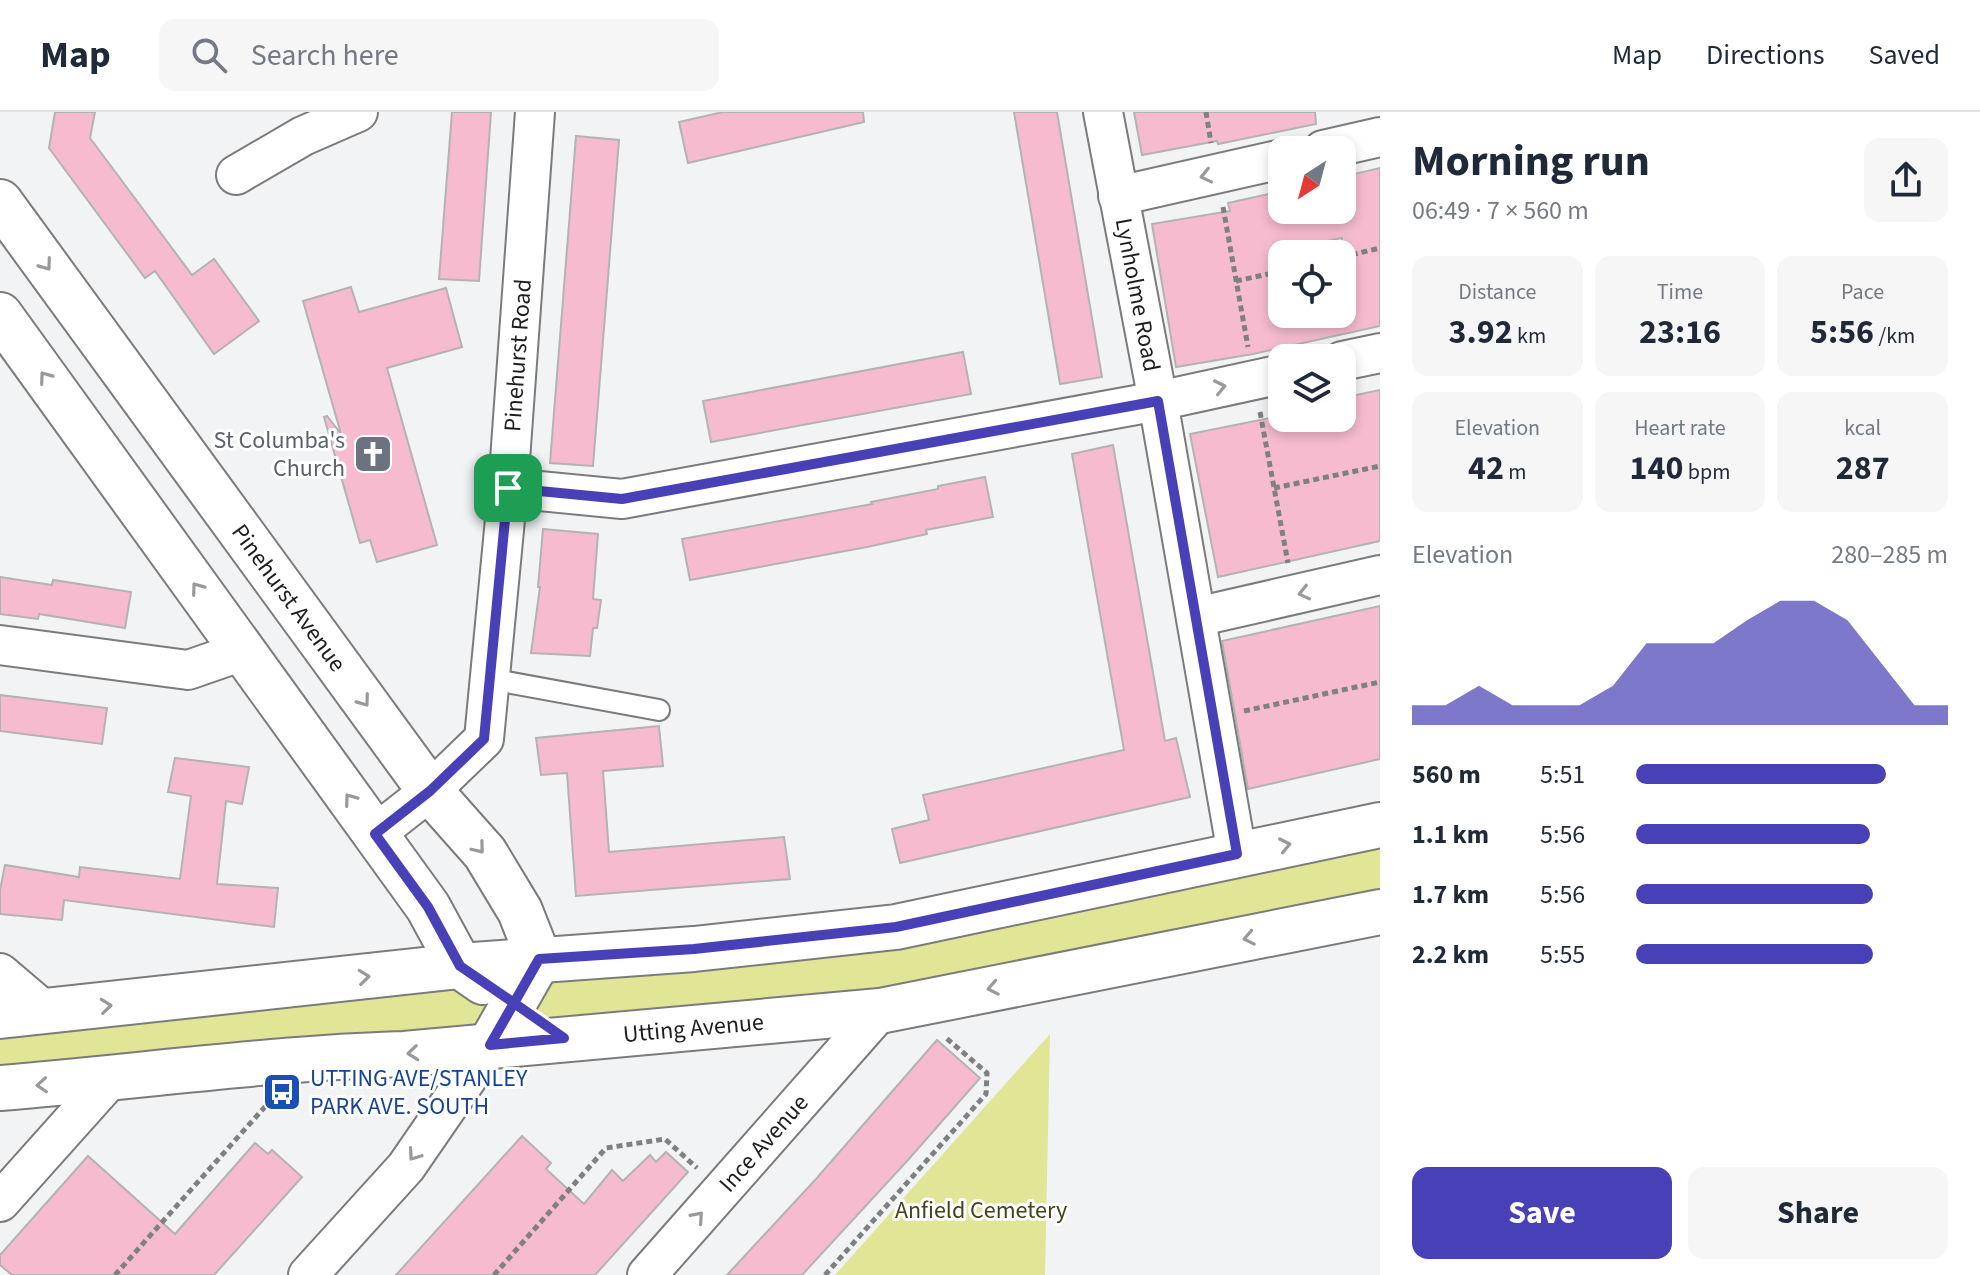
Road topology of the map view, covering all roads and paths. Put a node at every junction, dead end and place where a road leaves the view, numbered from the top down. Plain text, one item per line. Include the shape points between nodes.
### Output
1 (358, 112) edge
2 (535, 112) edge
3 (1103, 112) edge
4 (1380, 137) edge
5 (1356, 142) edge
6 (1268, 162) edge
7 (236, 175) dead end
8 (1118, 196) junction
9 (0, 202) edge
10 (1380, 248) edge
11 (1356, 254) edge
12 (1268, 274) edge
13 (1236, 281) dead end
14 (0, 315) edge
15 (1380, 353) edge
16 (1356, 358) edge
17 (1268, 377) edge
18 (1158, 401) junction
19 (1380, 466) edge
20 (508, 488) junction
21 (1274, 488) dead end
22 (1380, 575) edge
23 (1196, 617) junction
24 (0, 645) edge
25 (243, 651) junction
26 (490, 679) junction
27 (1380, 682) edge
28 (659, 710) dead end
29 (1214, 717) junction
30 (430, 791) junction
31 (1380, 825) edge
32 (375, 834) junction
33 (1237, 854) junction
34 (1380, 912) edge
35 (539, 959) junction
36 (460, 966) junction
37 (0, 973) edge
38 (514, 1003) junction
39 (880, 1011) junction
40 (47, 1013) junction
41 (0, 1016) edge
42 (942, 1035) dead end
43 (564, 1038) junction
44 (490, 1045) junction
45 (308, 1058) junction
46 (110, 1079) junction
47 (0, 1088) edge
48 (722, 1190) junction
49 (0, 1202) edge
50 (115, 1275) edge
51 (308, 1275) edge
52 (494, 1275) edge
53 (647, 1275) edge
54 (825, 1275) edge

1 - 7 street
2 - 20 street, Pinehurst Road
3 - 8 street, Lynholme Road
4 - 5 street
6 -> 8 street
8 - 18 street, Lynholme Road
9 -> 30 street, Pinehurst Avenue
10 - 11 path
12 - 13 path
25 -> 14 street
15 - 16 street
18 -> 17 street
18 - 20 street via 622,499
18 - 23 street, Lynholme Road
19 - 21 path
20 - 26 street, Pinehurst Road
22 -> 23 street
23 - 29 street, Lynholme Road
24 - 25 street via 188,670
32 -> 25 street
26 - 28 lane
26 - 30 street, Pinehurst Road via 484,739
27 - 29 path
29 - 33 street, Lynholme Road
30 - 32 street, Pinehurst Road
30 -> 35 street, Pinehurst Avenue via 485,853 520,911
33 -> 31 street
32 - 36 street via 428,907
33 - 35 street via 896,927
34 -> 39 street, Utting Avenue
35 - 36 street
35 - 38 street
36 - 38 street
40 -> 36 street
37 - 40 street
38 - 43 street
38 - 44 street
39 - 43 street, Utting Avenue
39 - 48 street, Ince Avenue
40 - 41 street
42 - 54 path via 987,1073 986,1094
43 - 44 street, Utting Avenue
44 -> 45 street, Utting Avenue
44 -> 51 street via 406,1167
45 - 46 street, Utting Avenue
45 - 50 path
46 -> 47 street, Utting Avenue
46 - 49 street
48 - 52 path via 665,1139 606,1148
53 -> 48 street, Ince Avenue

